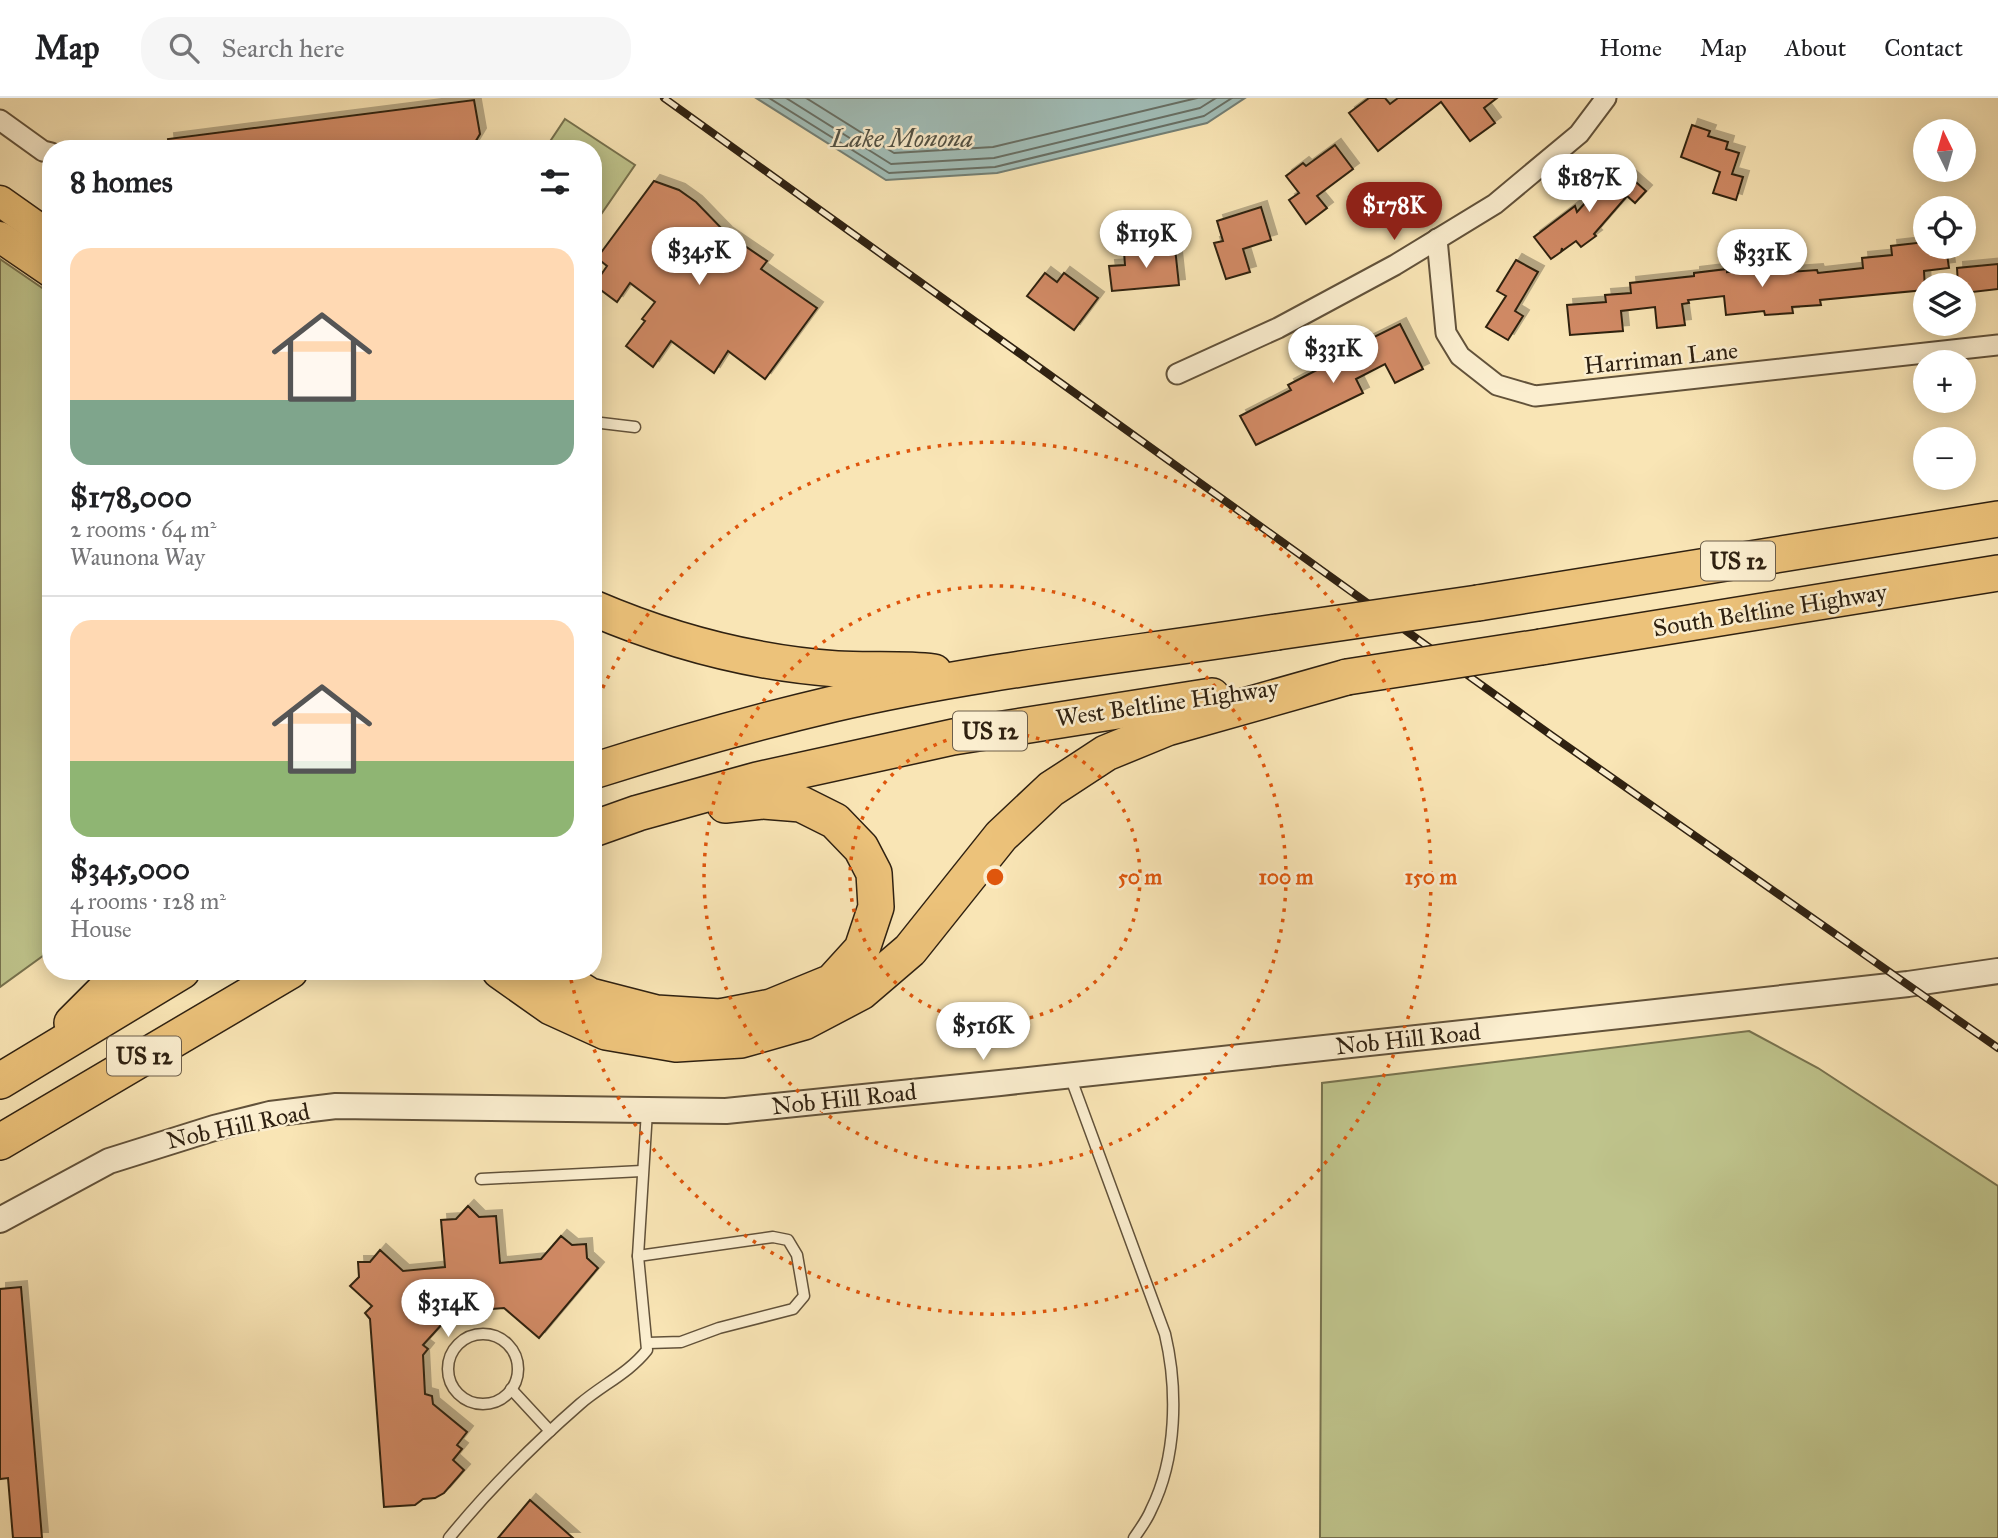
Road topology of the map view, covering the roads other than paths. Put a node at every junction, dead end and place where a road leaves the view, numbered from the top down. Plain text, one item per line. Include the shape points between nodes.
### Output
1 (1606, 98) edge
2 (0, 121) edge
3 (42, 150) edge
4 (0, 201) edge
5 (42, 231) edge
6 (0, 237) edge
7 (1437, 239) junction
8 (42, 266) edge
9 (1998, 345) edge
10 (1177, 373) dead end
11 (602, 423) edge
12 (635, 427) dead end
13 (1998, 519) edge
14 (1998, 573) edge
15 (602, 612) edge
16 (1541, 647) joint
17 (979, 677) junction
18 (1347, 677) junction
19 (602, 768) edge
20 (638, 813) junction
21 (602, 826) edge
22 (1998, 971) edge
23 (115, 980) edge
24 (167, 980) edge
25 (275, 980) edge
26 (513, 980) edge
27 (564, 980) edge
28 (32, 1063) junction
29 (1069, 1075) junction
30 (0, 1081) edge
31 (647, 1111) junction
32 (0, 1142) edge
33 (642, 1171) junction
34 (481, 1179) dead end
35 (0, 1220) edge
36 (638, 1256) junction
37 (648, 1343) junction
38 (511, 1389) junction
39 (550, 1430) junction
40 (449, 1538) edge
41 (1134, 1538) edge

1 - 7 street via 1579,134 1548,160 1495,204
2 - 3 street
4 - 5 main road
6 - 8 main road
7 - 9 street, Harriman Lane via 1446,333 1460,356 1497,385 1535,396
7 - 10 street via 1278,328
11 - 12 lane
13 - 17 highway, US 12, bridge
14 - 16 highway, South Beltline Highway / US 12
15 - 17 highway via 641,629 755,658 839,669 904,668
16 - 18 highway, West Beltline Highway / US 12, bridge
17 - 19 highway, US 12 via 833,704
18 - 20 highway, West Beltline Highway / US 12 via 953,737 758,780
18 - 26 highway via 1167,728 1106,753 1051,789 1001,836 910,950 861,992 804,1022 741,1040 676,1044 606,1032 551,1007
20 - 21 highway, West Beltline Highway / US 12
20 - 27 highway via 762,801 801,804 835,821 861,848 873,873 876,906 862,949 832,982 771,1007 720,1017 656,1013 590,996
22 - 29 street, Nob Hill Road
23 - 28 highway
24 - 28 highway, US 12
25 - 32 highway, US 12
28 - 30 highway, US 12
29 - 31 street, Nob Hill Road via 726,1111
29 - 41 lane via 1171,1361 1171,1433 1163,1482
31 - 33 lane
31 - 35 street, Nob Hill Road via 336,1106 270,1114 109,1161
33 - 34 lane
33 - 36 lane
36 - 37 lane
36 - 37 lane via 773,1237 788,1240 797,1255 804,1296 793,1309 681,1342
37 - 39 lane via 638,1362
38 - 38 lane via 518,1367 515,1355 499,1338 475,1335 455,1348 448,1369 455,1390 463,1397 483,1404
38 - 39 lane
39 - 40 lane

